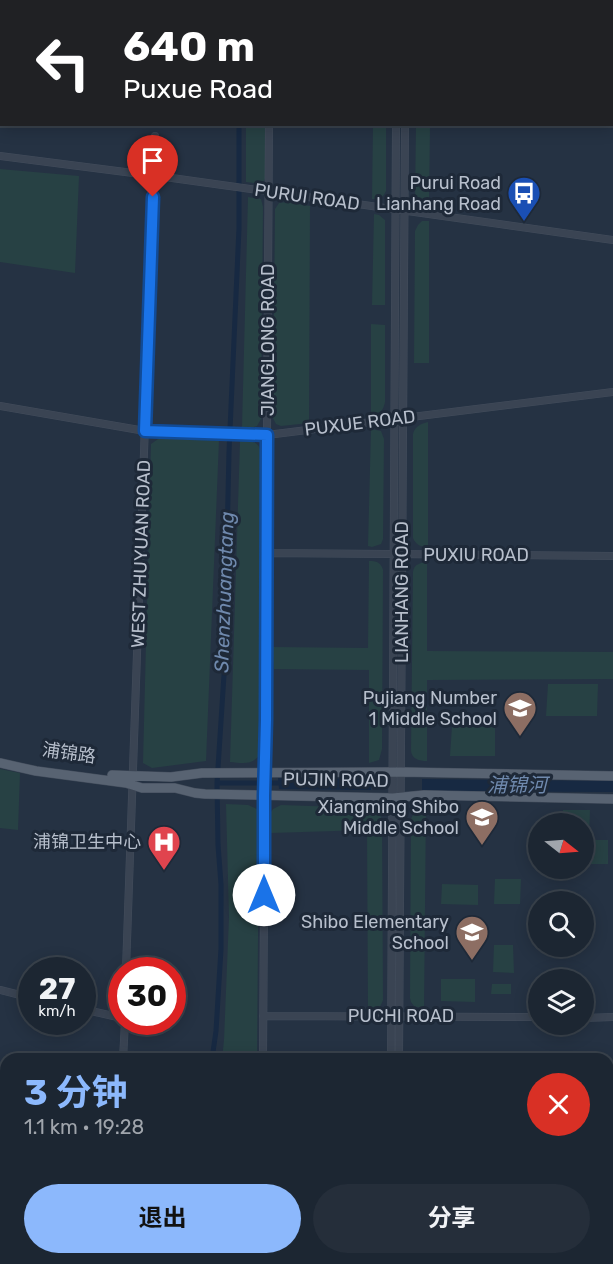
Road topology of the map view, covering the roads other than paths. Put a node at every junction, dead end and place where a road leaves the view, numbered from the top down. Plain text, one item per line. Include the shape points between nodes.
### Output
1 (270, 126) edge
2 (396, 126) edge
3 (405, 126) edge
4 (155, 136) dead end
5 (0, 156) edge
6 (154, 176) junction
7 (269, 192) junction
8 (395, 209) junction
9 (405, 210) junction
10 (613, 240) edge
11 (613, 392) edge
12 (0, 406) edge
13 (404, 418) junction
14 (394, 419) junction
15 (145, 431) junction
16 (267, 435) junction
17 (266, 554) junction
18 (394, 554) junction
19 (402, 555) junction
20 (613, 556) edge
21 (0, 758) edge
22 (0, 764) edge
23 (264, 773) junction
24 (397, 775) junction
25 (613, 776) edge
26 (132, 781) junction
27 (397, 795) junction
28 (264, 796) junction
29 (613, 797) edge
30 (126, 957) edge
31 (0, 990) edge
32 (18, 994) edge
33 (263, 1016) junction
34 (391, 1016) junction
35 (399, 1016) junction
36 (528, 1017) edge
37 (613, 1017) edge
38 (594, 1018) edge
39 (124, 1035) edge
40 (123, 1053) edge
41 (263, 1053) edge
42 (391, 1053) edge
43 (399, 1053) edge

1 - 7 street, JIANGLONG ROAD
2 - 8 street, LIANHANG ROAD
3 - 9 street, LIANHANG ROAD
4 - 6 street, WEST ZHUYUAN ROAD
5 - 6 street, PURUI ROAD
6 - 7 street, PURUI ROAD
6 - 15 street, WEST ZHUYUAN ROAD
7 - 8 street, PURUI ROAD
7 - 16 street, JIANGLONG ROAD
8 - 9 street, PURUI ROAD
8 - 14 street, LIANHANG ROAD
9 - 10 street, PURUI ROAD
9 - 13 street, LIANHANG ROAD
11 - 13 street, PUXUE ROAD
12 - 15 street, PUXUE ROAD
13 - 14 street, PUXUE ROAD
13 - 19 street, LIANHANG ROAD
14 - 16 street, PUXUE ROAD
14 - 18 street, LIANHANG ROAD
15 - 16 street, PUXUE ROAD
15 - 26 street, WEST ZHUYUAN ROAD
16 - 17 street, JIANGLONG ROAD
17 - 18 street, PUXIU ROAD
17 - 23 street, JIANGLONG ROAD
18 - 19 street, PUXIU ROAD
18 - 24 street, LIANHANG ROAD
19 - 20 street, PUXIU ROAD
19 - 24 street, LIANHANG ROAD
21 - 26 main road, 浦锦路
22 - 26 main road, PUJIN ROAD
23 - 24 main road, PUJIN ROAD
23 - 26 main road, PUJIN ROAD via 146,776
23 - 28 street, JIANGLONG ROAD
24 - 25 main road, PUJIN ROAD
24 - 27 street, LIANHANG ROAD
26 - 28 main road, PUJIN ROAD via 142,788
26 - 30 street, WEST ZHUYUAN ROAD
27 - 28 main road, PUJIN ROAD
27 - 29 main road, PUJIN ROAD
27 - 34 street, LIANHANG ROAD
27 - 35 street, LIANHANG ROAD
28 - 33 street, JIANGLONG ROAD
31 - 32 street
33 - 34 street, PUCHI ROAD
33 - 41 street, JIANGLONG ROAD
34 - 35 street, PUCHI ROAD
34 - 42 street, LIANHANG ROAD
35 - 36 street, PUCHI ROAD
35 - 43 street, LIANHANG ROAD
37 - 38 street
39 - 40 street

